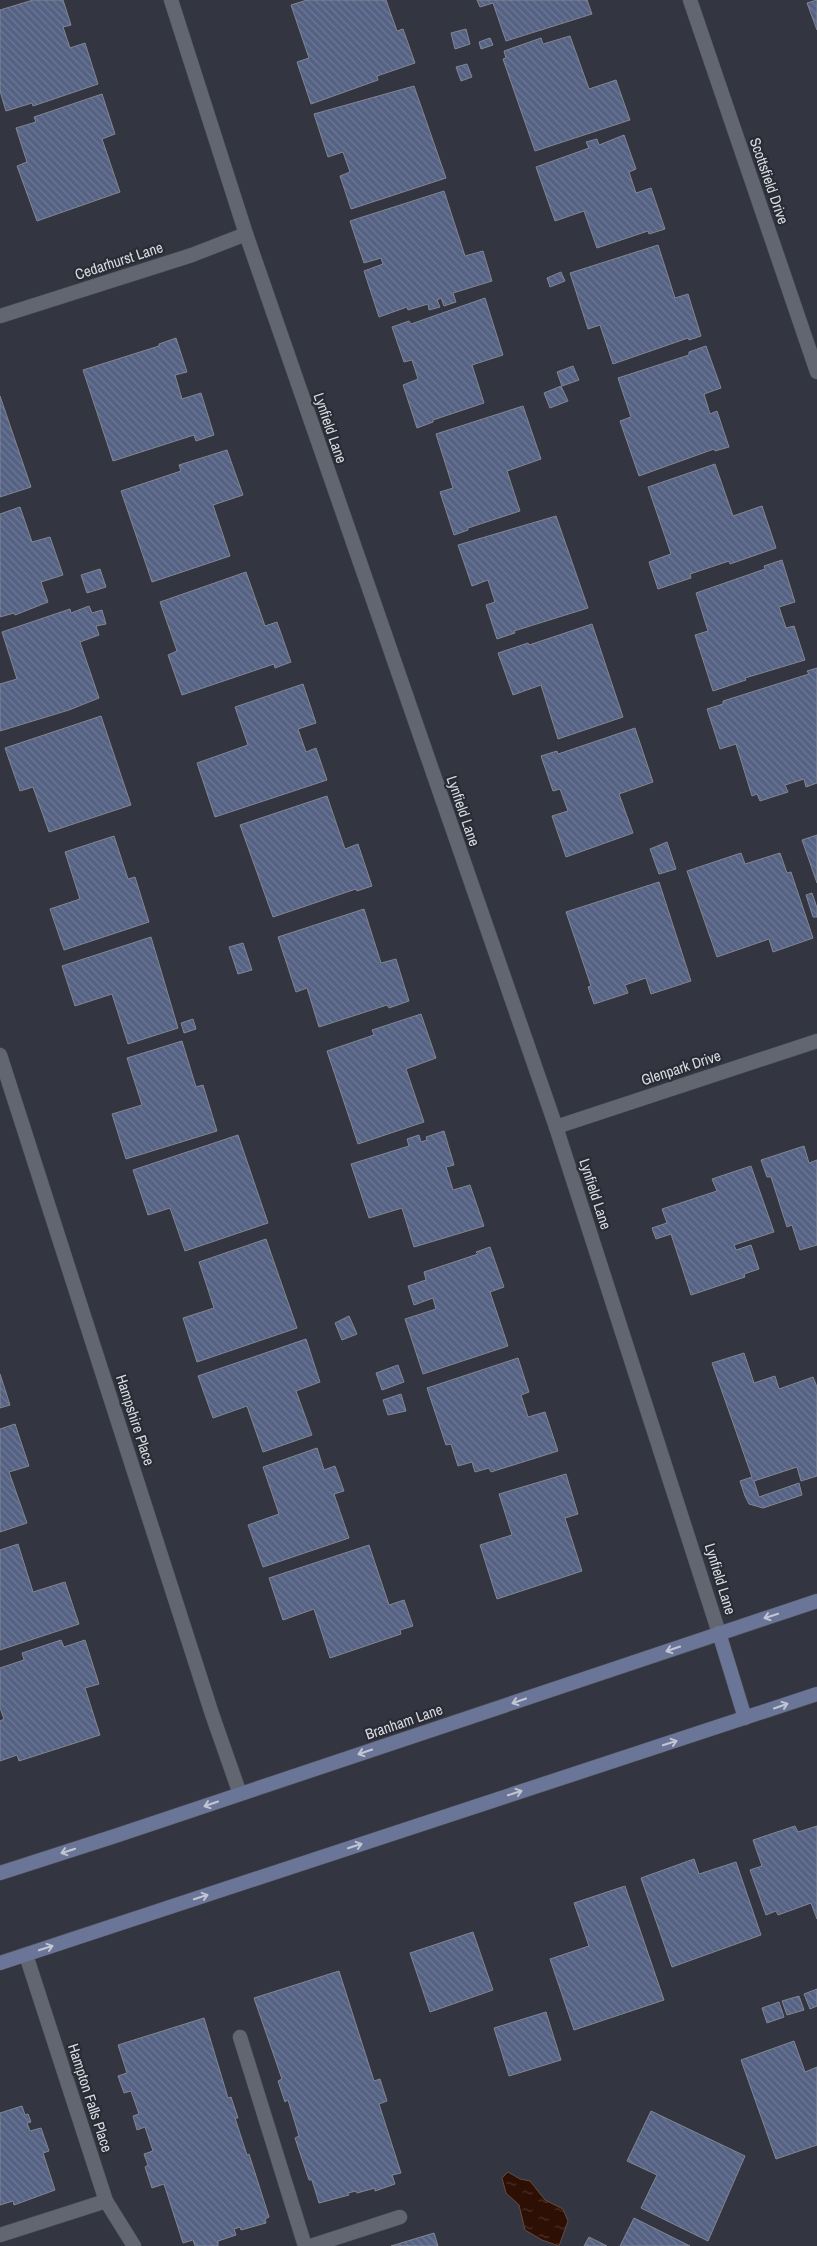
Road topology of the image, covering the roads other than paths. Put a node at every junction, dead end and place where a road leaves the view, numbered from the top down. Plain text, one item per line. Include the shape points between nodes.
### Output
1 (171, 0) edge
2 (690, 0) edge
3 (246, 234) junction
4 (0, 316) edge
5 (817, 372) edge
6 (817, 1041) edge
7 (0, 1055) edge
8 (556, 1127) junction
9 (817, 1601) edge
10 (720, 1633) junction
11 (817, 1694) edge
12 (745, 1718) junction
13 (240, 1794) junction
14 (0, 1873) edge
15 (26, 1955) junction
16 (0, 1963) edge
17 (240, 2037) dead end
18 (106, 2201) junction
19 (400, 2217) dead end
20 (0, 2235) edge
21 (134, 2246) edge
22 (305, 2246) edge
23 (311, 2246) edge

1 - 3 street, Lynfield Lane
2 - 5 street, Scottsfield Drive
3 - 4 street, Cedarhurst Lane via 192,255
3 - 8 street, Lynfield Lane
6 - 8 street, Glenpark Drive
7 - 13 street, Hampshire Place
8 - 10 street, Lynfield Lane
9 -> 10 main road, Branham Lane
10 - 12 main road
10 -> 13 main road, Branham Lane
12 -> 11 main road
15 -> 12 main road
13 -> 14 main road, Branham Lane
15 - 16 main road
15 - 18 street, Hampton Falls Place
17 - 22 street
18 - 20 street
18 - 21 street, Hampton Falls Place
19 - 23 street

